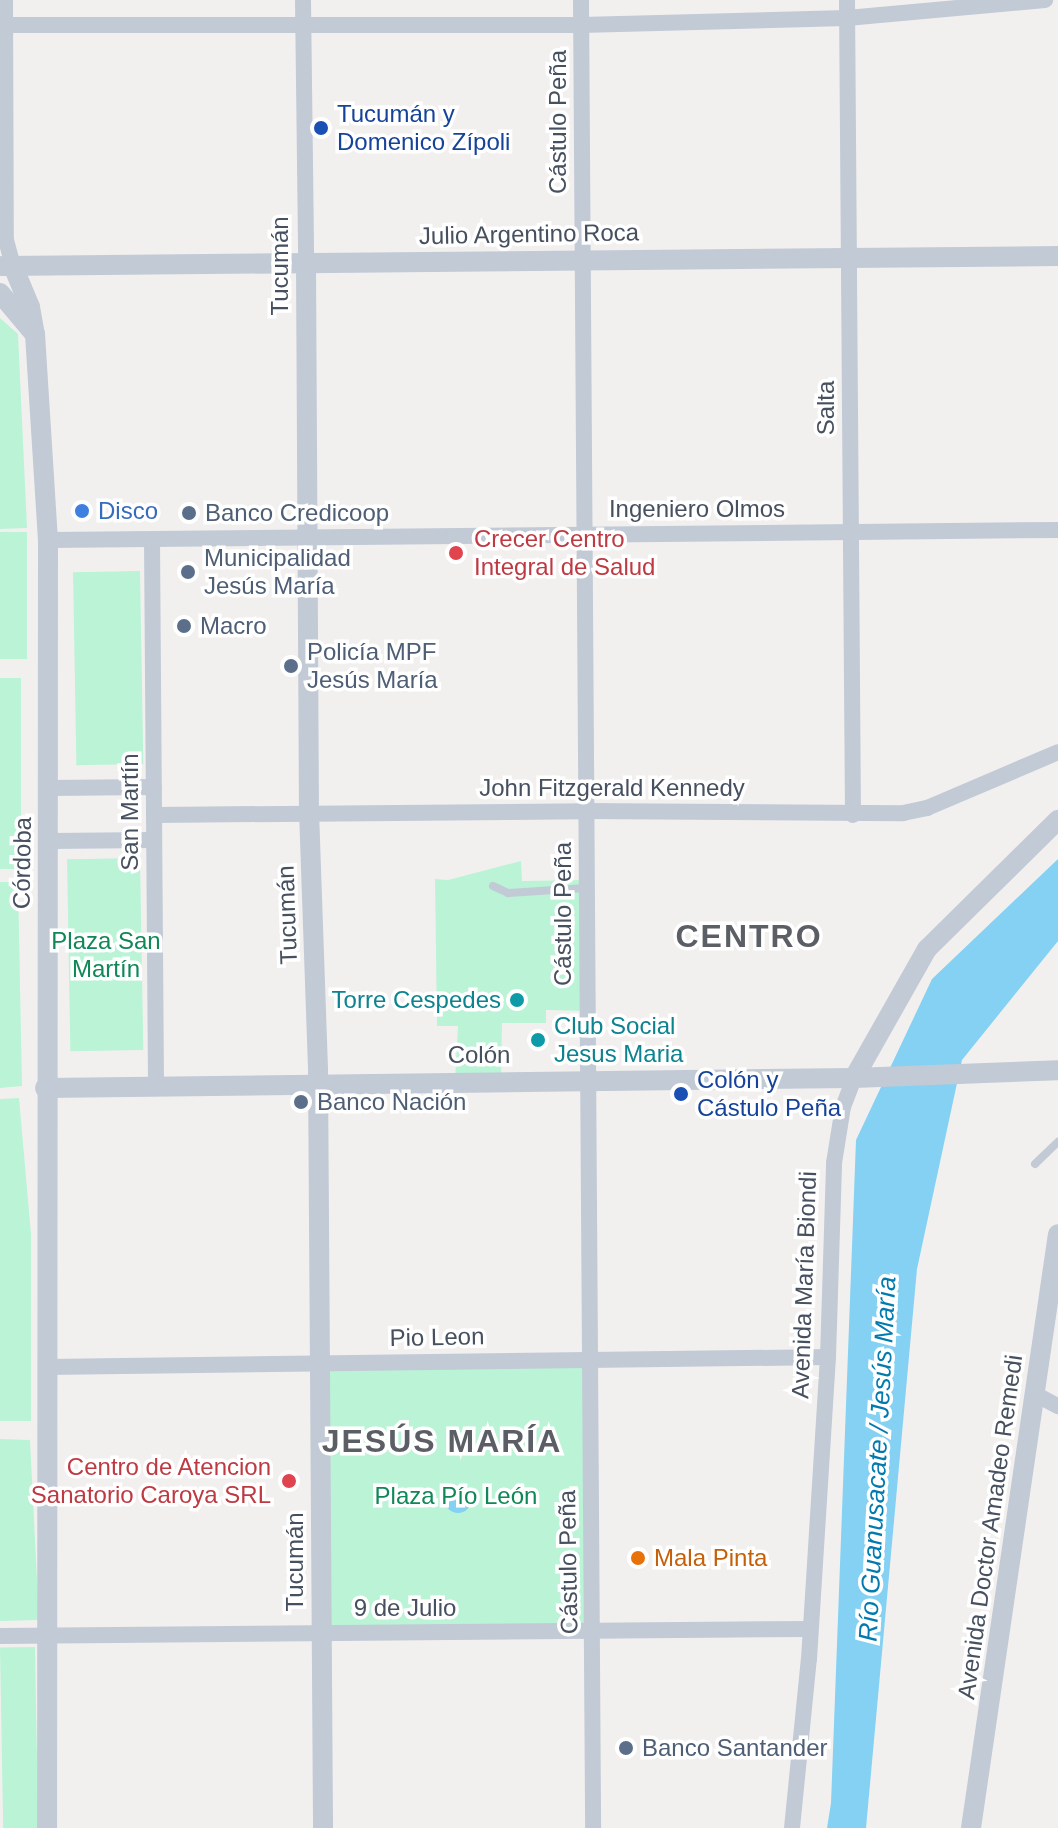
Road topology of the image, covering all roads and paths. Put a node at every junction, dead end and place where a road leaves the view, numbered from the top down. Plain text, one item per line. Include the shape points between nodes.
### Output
1 (5, 0) edge
2 (303, 0) edge
3 (581, 0) edge
4 (847, 0) edge
5 (1045, 0) edge
6 (847, 18) junction
7 (303, 22) junction
8 (6, 25) junction
9 (581, 25) junction
10 (1058, 256) edge
11 (849, 258) junction
12 (582, 259) junction
13 (306, 263) junction
14 (7, 266) edge
15 (0, 293) edge
16 (35, 334) junction
17 (1058, 530) edge
18 (851, 532) junction
19 (584, 533) junction
20 (308, 537) junction
21 (152, 539) junction
22 (48, 540) junction
23 (1058, 752) edge
24 (154, 787) junction
25 (49, 788) junction
26 (309, 811) junction
27 (586, 811) junction
28 (154, 815) junction
29 (853, 815) junction
30 (1058, 820) edge
31 (154, 840) junction
32 (49, 841) junction
33 (493, 886) dead end
34 (586, 888) junction
35 (1058, 1070) edge
36 (864, 1077) junction
37 (588, 1080) junction
38 (318, 1082) junction
39 (156, 1085) junction
40 (45, 1088) junction
41 (1058, 1142) edge
42 (1035, 1164) dead end
43 (1058, 1234) edge
44 (589, 1357) junction
45 (828, 1357) junction
46 (320, 1364) junction
47 (46, 1367) junction
48 (1035, 1394) junction
49 (1058, 1406) edge
50 (810, 1629) junction
51 (594, 1631) junction
52 (321, 1632) junction
53 (0, 1636) edge
54 (45, 1636) junction
55 (47, 1828) edge
56 (323, 1828) edge
57 (593, 1828) edge
58 (792, 1828) edge
59 (971, 1828) edge

1 - 8 street, Córdoba
2 - 7 street, Tucumán
3 - 9 street, Cástulo Peña
4 - 6 street, Salta
5 - 6 street
6 - 9 street
6 - 11 street, Salta
7 - 8 street
7 - 9 street
7 - 13 street, Tucumán
8 - 14 street, Córdoba
9 - 12 street, Cástulo Peña
10 - 11 street, Julio Argentino Roca
11 - 12 street, Julio Argentino Roca
11 - 18 street, Salta
12 - 13 street, Julio Argentino Roca
12 - 19 street, Cástulo Peña
13 - 14 street, Julio Argentino Roca
13 - 20 street, Tucumán
14 - 16 street, Córdoba via 30,307
15 - 16 street
16 - 22 street, Córdoba
17 - 18 street, Ingeniero Olmos
18 - 19 street, Ingeniero Olmos
18 - 29 street, Salta
19 - 20 street, Ingeniero Olmos
19 - 27 street, Cástulo Peña
20 - 21 street, Ingeniero Olmos
20 - 26 street, Tucumán
21 - 22 street, Ingeniero Olmos
21 - 24 street, San Martín
22 - 25 street, Córdoba
23 - 29 street, John Fitzgerald Kennedy via 927,808
24 - 25 street
24 - 28 street, San Martín
25 - 32 street, Córdoba
26 - 27 street, John Fitzgerald Kennedy
26 - 28 street, John Fitzgerald Kennedy
26 - 38 street, Tucumán
27 - 29 street, John Fitzgerald Kennedy
27 - 34 street, Cástulo Peña
28 - 31 street, San Martín
30 - 36 street, Avenida María Biondi via 938,936
31 - 32 street
31 - 39 street, San Martín
32 - 40 street, Córdoba
33 - 34 lane via 508,893
34 - 37 street, Cástulo Peña
35 - 36 street, Colón
36 - 37 street, Colón
36 - 45 street, Avenida María Biondi via 843,1107 834,1163
37 - 38 street, Colón
37 - 44 street, Cástulo Peña
38 - 39 street, Colón
38 - 46 street, Tucumán
39 - 40 street, Colón
40 - 47 street, Córdoba
41 - 42 lane
43 - 48 street, Avenida Doctor Amadeo Remedi
44 - 45 street, Pio Leon
44 - 46 street, Pio Leon
44 - 51 street, Cástulo Peña
45 - 50 street, Avenida María Biondi
46 - 47 street, Pio Leon
46 - 52 street, Tucumán
47 - 54 street, Córdoba
48 - 49 street
48 - 59 street, Avenida Doctor Amadeo Remedi
50 - 51 street, 9 de Julio
50 - 58 street, Avenida María Biondi
51 - 52 street, 9 de Julio
51 - 57 street, Cástulo Peña
52 - 54 street, 9 de Julio
52 - 56 street, Tucumán
53 - 54 street, 9 de Julio
54 - 55 street, Córdoba

